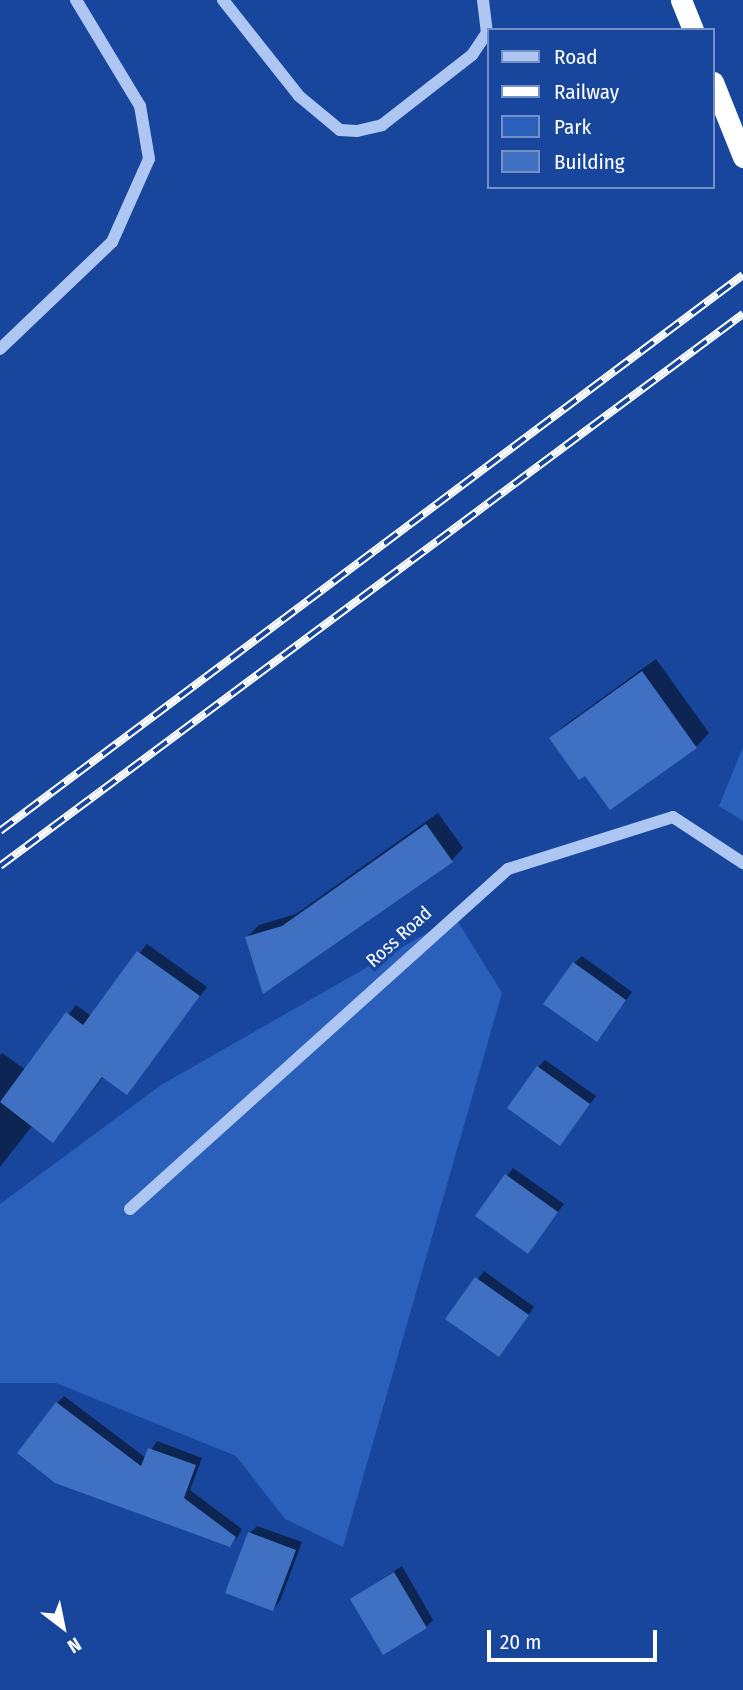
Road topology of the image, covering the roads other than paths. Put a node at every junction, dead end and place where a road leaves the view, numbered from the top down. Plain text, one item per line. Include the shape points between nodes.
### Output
1 (76, 0) edge
2 (223, 0) edge
3 (483, 0) edge
4 (681, 0) edge
5 (692, 28) edge
6 (715, 87) edge
7 (743, 158) edge
8 (0, 349) edge
9 (743, 863) edge
10 (130, 1209) dead end

1 - 8 street via 140,106 149,159 111,242
2 - 3 street via 299,96 340,130 357,131 382,125 472,55 487,33
4 - 5 highway
6 - 7 highway
9 - 10 street, Ross Road via 673,817 508,869

